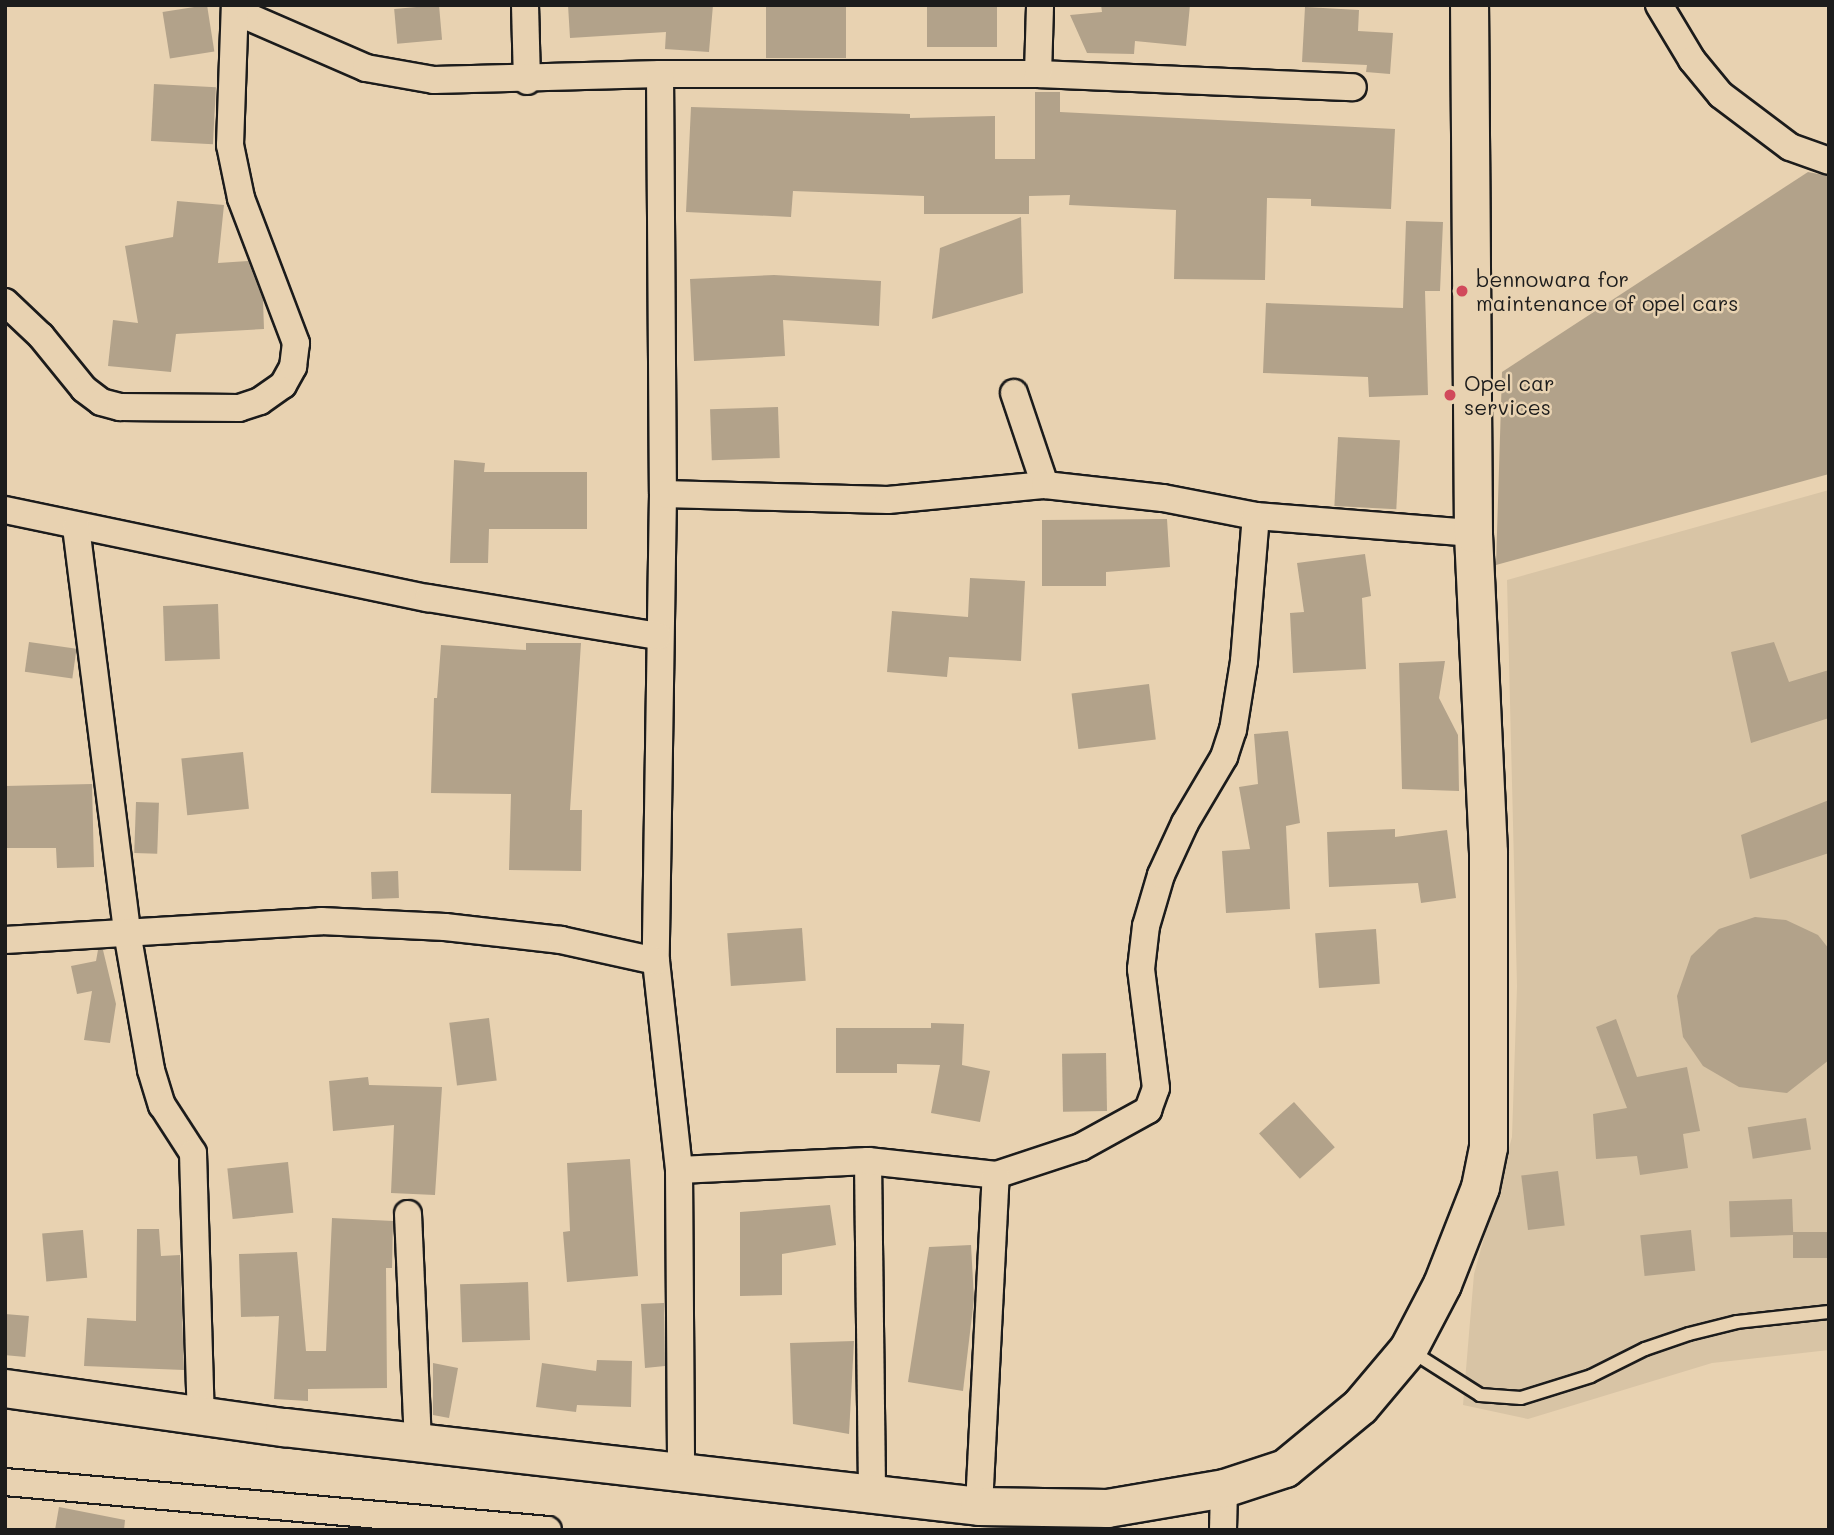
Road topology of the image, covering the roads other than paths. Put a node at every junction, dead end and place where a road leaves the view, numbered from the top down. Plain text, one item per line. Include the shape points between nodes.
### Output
1 (525, 5) edge
2 (1040, 5) edge
3 (1469, 5) edge
4 (1659, 5) edge
5 (235, 8) edge
6 (660, 74) junction
7 (1038, 74) junction
8 (527, 81) junction
9 (1353, 88) dead end
10 (1829, 161) edge
11 (5, 302) edge
12 (1014, 393) dead end
13 (1045, 485) junction
14 (663, 494) junction
15 (5, 510) edge
16 (1256, 516) junction
17 (76, 527) junction
18 (1473, 533) junction
19 (658, 636) junction
20 (127, 932) junction
21 (5, 940) edge
22 (656, 961) junction
23 (868, 1161) junction
24 (679, 1170) junction
25 (996, 1175) junction
26 (408, 1214) dead end
27 (1829, 1312) edge
28 (1408, 1349) junction
29 (5, 1388) edge
30 (201, 1415) junction
31 (418, 1442) junction
32 (681, 1473) junction
33 (5, 1482) edge
34 (1224, 1488) junction
35 (872, 1494) junction
36 (979, 1506) junction
37 (548, 1530) edge
38 (1223, 1530) edge

1 - 8 street
2 - 7 street
3 - 18 street
4 - 10 street via 1692,60 1721,95 1781,141
5 - 8 street via 366,68 434,80
5 - 11 street via 230,145 241,198 296,343 293,367 282,385 240,408 120,407 101,402
6 - 7 street
6 - 8 street
6 - 14 street
7 - 9 street
12 - 13 street
13 - 14 street via 888,500
13 - 16 street via 1164,498
14 - 19 street
15 - 17 street
16 - 18 street
16 - 25 street via 1233,730 1224,757 1166,865 1146,926 1141,970 1155,1075 1153,1100 1137,1120 1119,1129
17 - 19 street via 429,598
17 - 20 street
18 - 28 street via 1488,852 1488,1147 1467,1224
19 - 22 street
20 - 21 street
20 - 22 street via 321,921 446,927 561,940
20 - 30 street via 155,1088 193,1153
22 - 24 street
23 - 24 street
23 - 25 street
23 - 35 street
24 - 32 street
25 - 36 street
26 - 31 street
27 - 28 lane via 1737,1322 1689,1335 1645,1349 1591,1376 1521,1398 1480,1395
28 - 34 street via 1360,1406 1285,1468
29 - 30 street
30 - 31 street
31 - 32 street
32 - 35 street
33 - 37 street
34 - 36 street via 1107,1508
34 - 38 street
35 - 36 street

